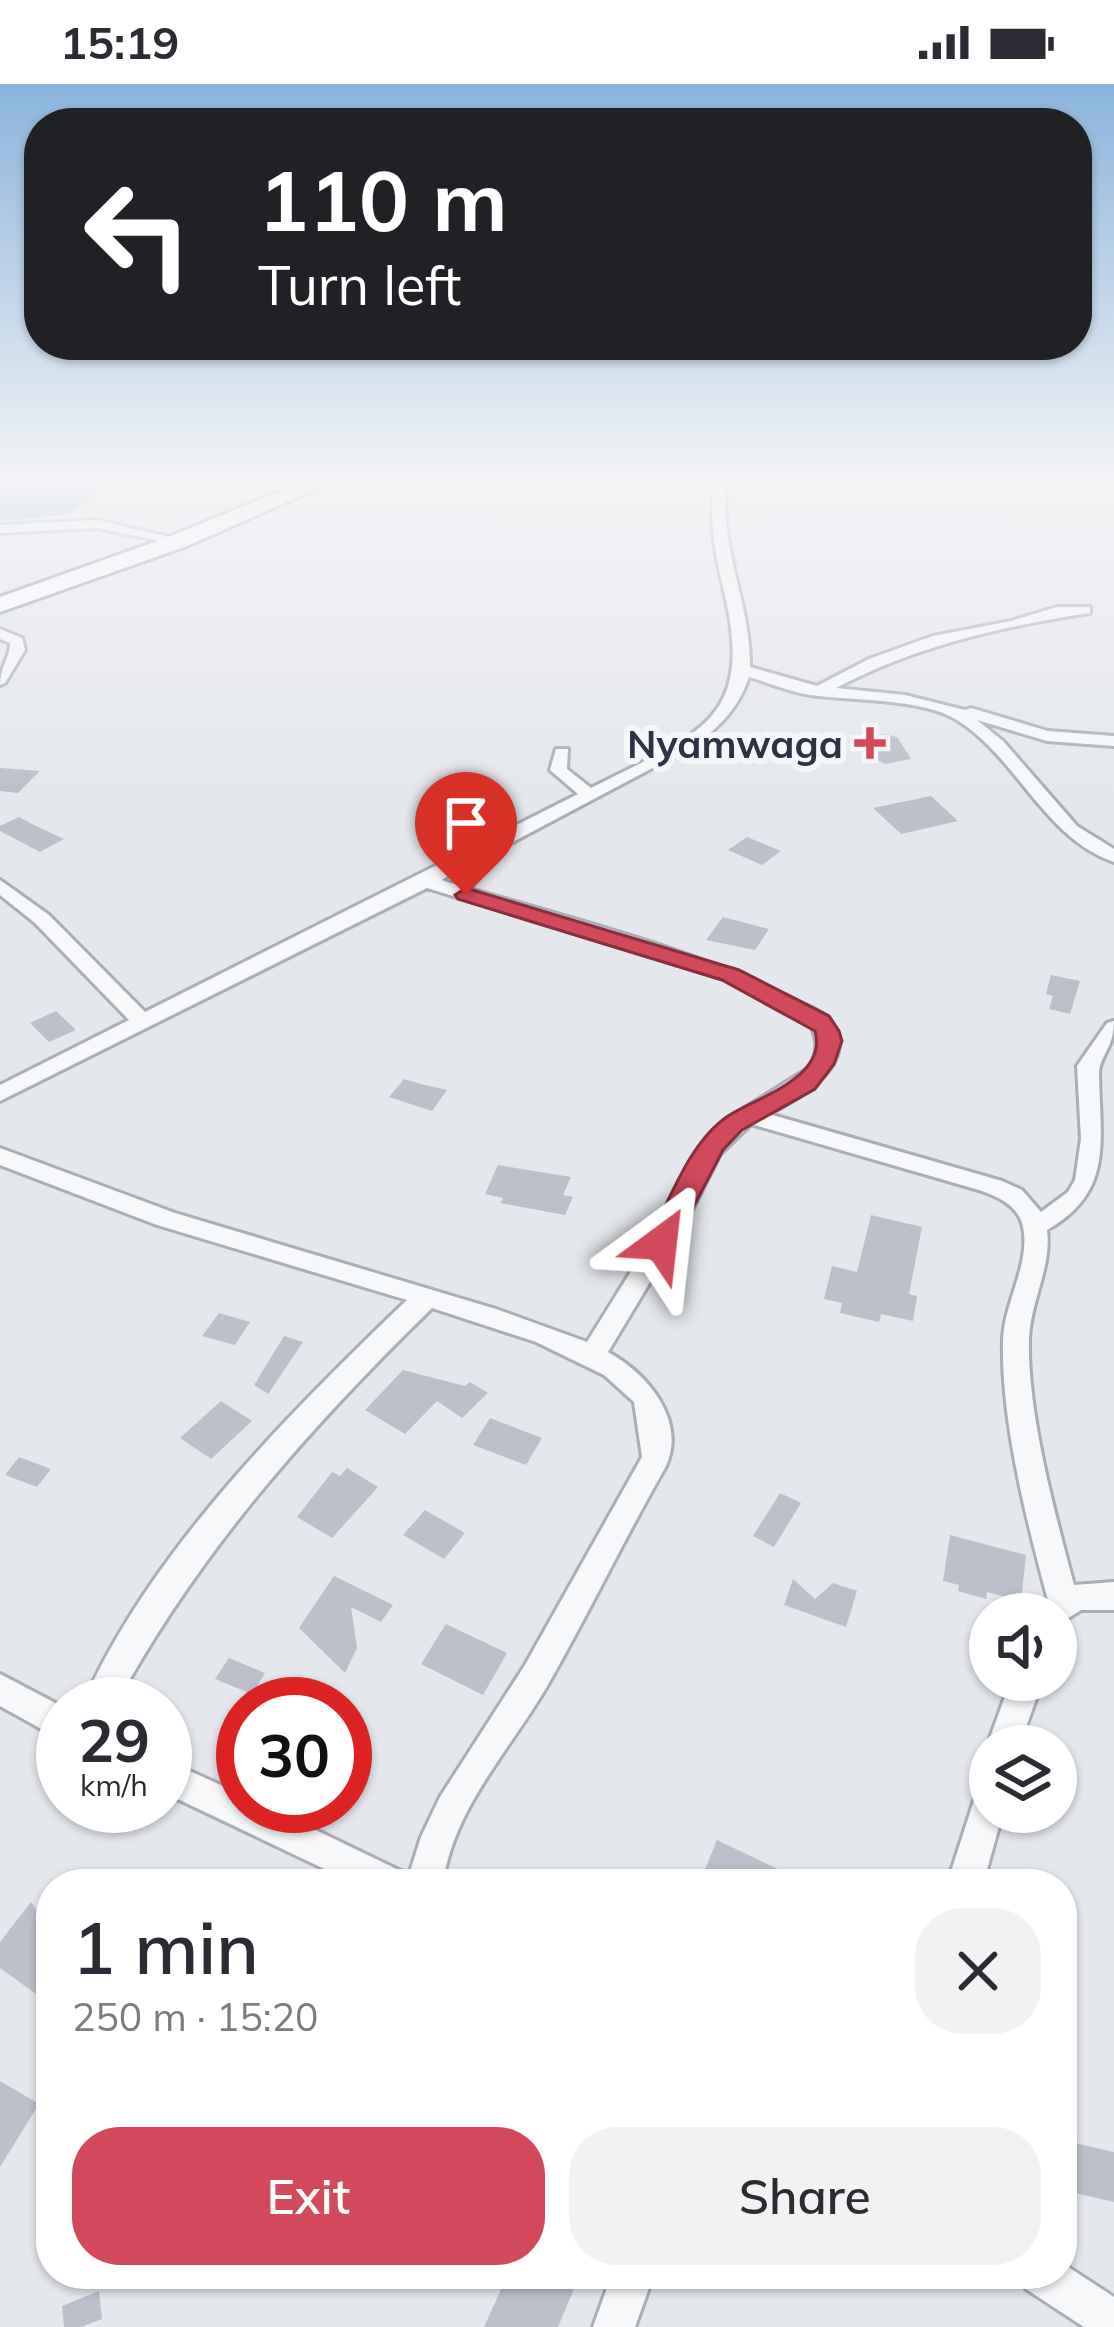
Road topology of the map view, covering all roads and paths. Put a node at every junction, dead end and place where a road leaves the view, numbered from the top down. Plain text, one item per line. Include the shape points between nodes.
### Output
1 (65, 582) edge
2 (725, 582) edge
3 (0, 605) edge
4 (1084, 610) dead end
5 (0, 633) edge
6 (746, 671) junction
7 (0, 680) edge
8 (820, 691) junction
9 (939, 709) junction
10 (1114, 741) edge
11 (562, 753) dead end
12 (589, 795) junction
13 (1114, 857) edge
14 (427, 882) junction
15 (0, 886) edge
16 (142, 1021) junction
17 (1114, 1028) edge
18 (0, 1094) edge
19 (752, 1116) junction
20 (0, 1156) edge
21 (1034, 1226) junction
22 (427, 1297) junction
23 (592, 1356) junction
24 (1056, 1593) edge
25 (1114, 1596) edge
26 (1077, 1599) edge
27 (112, 1677) edge
28 (0, 1690) edge
29 (36, 1710) edge
30 (192, 1789) edge
31 (980, 1833) edge
32 (363, 1869) edge
33 (427, 1869) edge
34 (969, 1869) edge
35 (628, 2289) edge
36 (1064, 2289) edge
37 (1114, 2322) edge
38 (614, 2327) edge

1 - 3 highway
2 - 6 street
4 - 8 street via 952,635
5 - 7 street via 17,641
6 - 8 street
6 - 12 street via 732,703 711,723
8 - 9 street
9 - 10 street via 1047,736
9 - 13 street via 976,724 1071,830
11 - 12 street via 558,770
12 - 14 street
14 - 16 street
14 - 19 street via 730,975 820,1021 830,1041 822,1064
15 - 16 street
16 - 18 street
17 - 21 street via 1088,1066 1096,1132 1085,1195
19 - 21 street via 994,1187 1015,1197
19 - 23 street via 712,1145
20 - 22 street via 121,1208
21 - 24 street via 1016,1363
22 - 23 street
22 - 27 street via 181,1564
23 - 33 street via 637,1385 655,1420 656,1458
25 - 26 street
28 - 29 street
30 - 32 street
31 - 34 street
35 - 38 street
36 - 37 street

